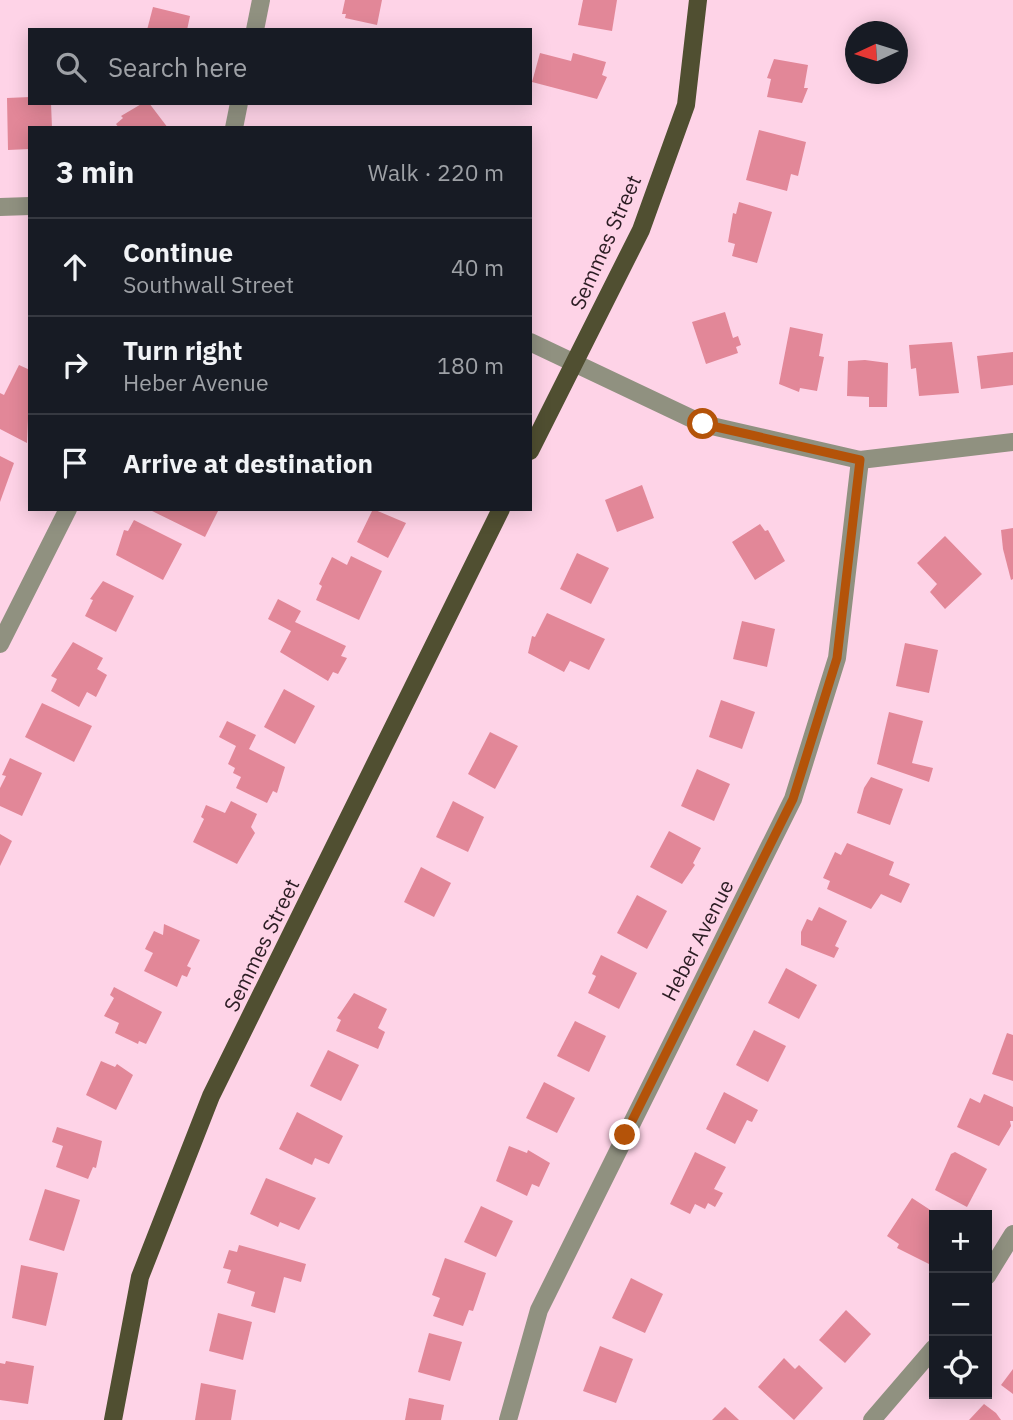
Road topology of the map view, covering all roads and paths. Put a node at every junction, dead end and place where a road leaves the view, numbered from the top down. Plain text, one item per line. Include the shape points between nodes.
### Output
1 (261, 0) edge
2 (698, 0) edge
3 (255, 28) edge
4 (239, 105) edge
5 (234, 126) edge
6 (28, 206) edge
7 (0, 207) edge
8 (532, 343) edge
9 (574, 362) junction
10 (1013, 442) edge
11 (532, 447) edge
12 (860, 460) junction
13 (67, 511) edge
14 (500, 511) edge
15 (0, 644) edge
16 (1013, 1234) edge
17 (989, 1273) edge
18 (929, 1354) edge
19 (113, 1420) edge
20 (508, 1420) edge
21 (872, 1420) edge

1 - 3 street
2 - 9 main road, Semmes Street via 686,105 641,230
4 - 5 street
6 - 7 street
8 - 9 street
9 - 11 main road, Semmes Street
9 - 12 street via 703,424
10 - 12 street
12 - 20 street, Heber Avenue via 837,658 793,799 539,1310
13 - 15 street
14 - 19 main road, Semmes Street via 211,1096 140,1277
16 - 17 street
18 - 21 street

